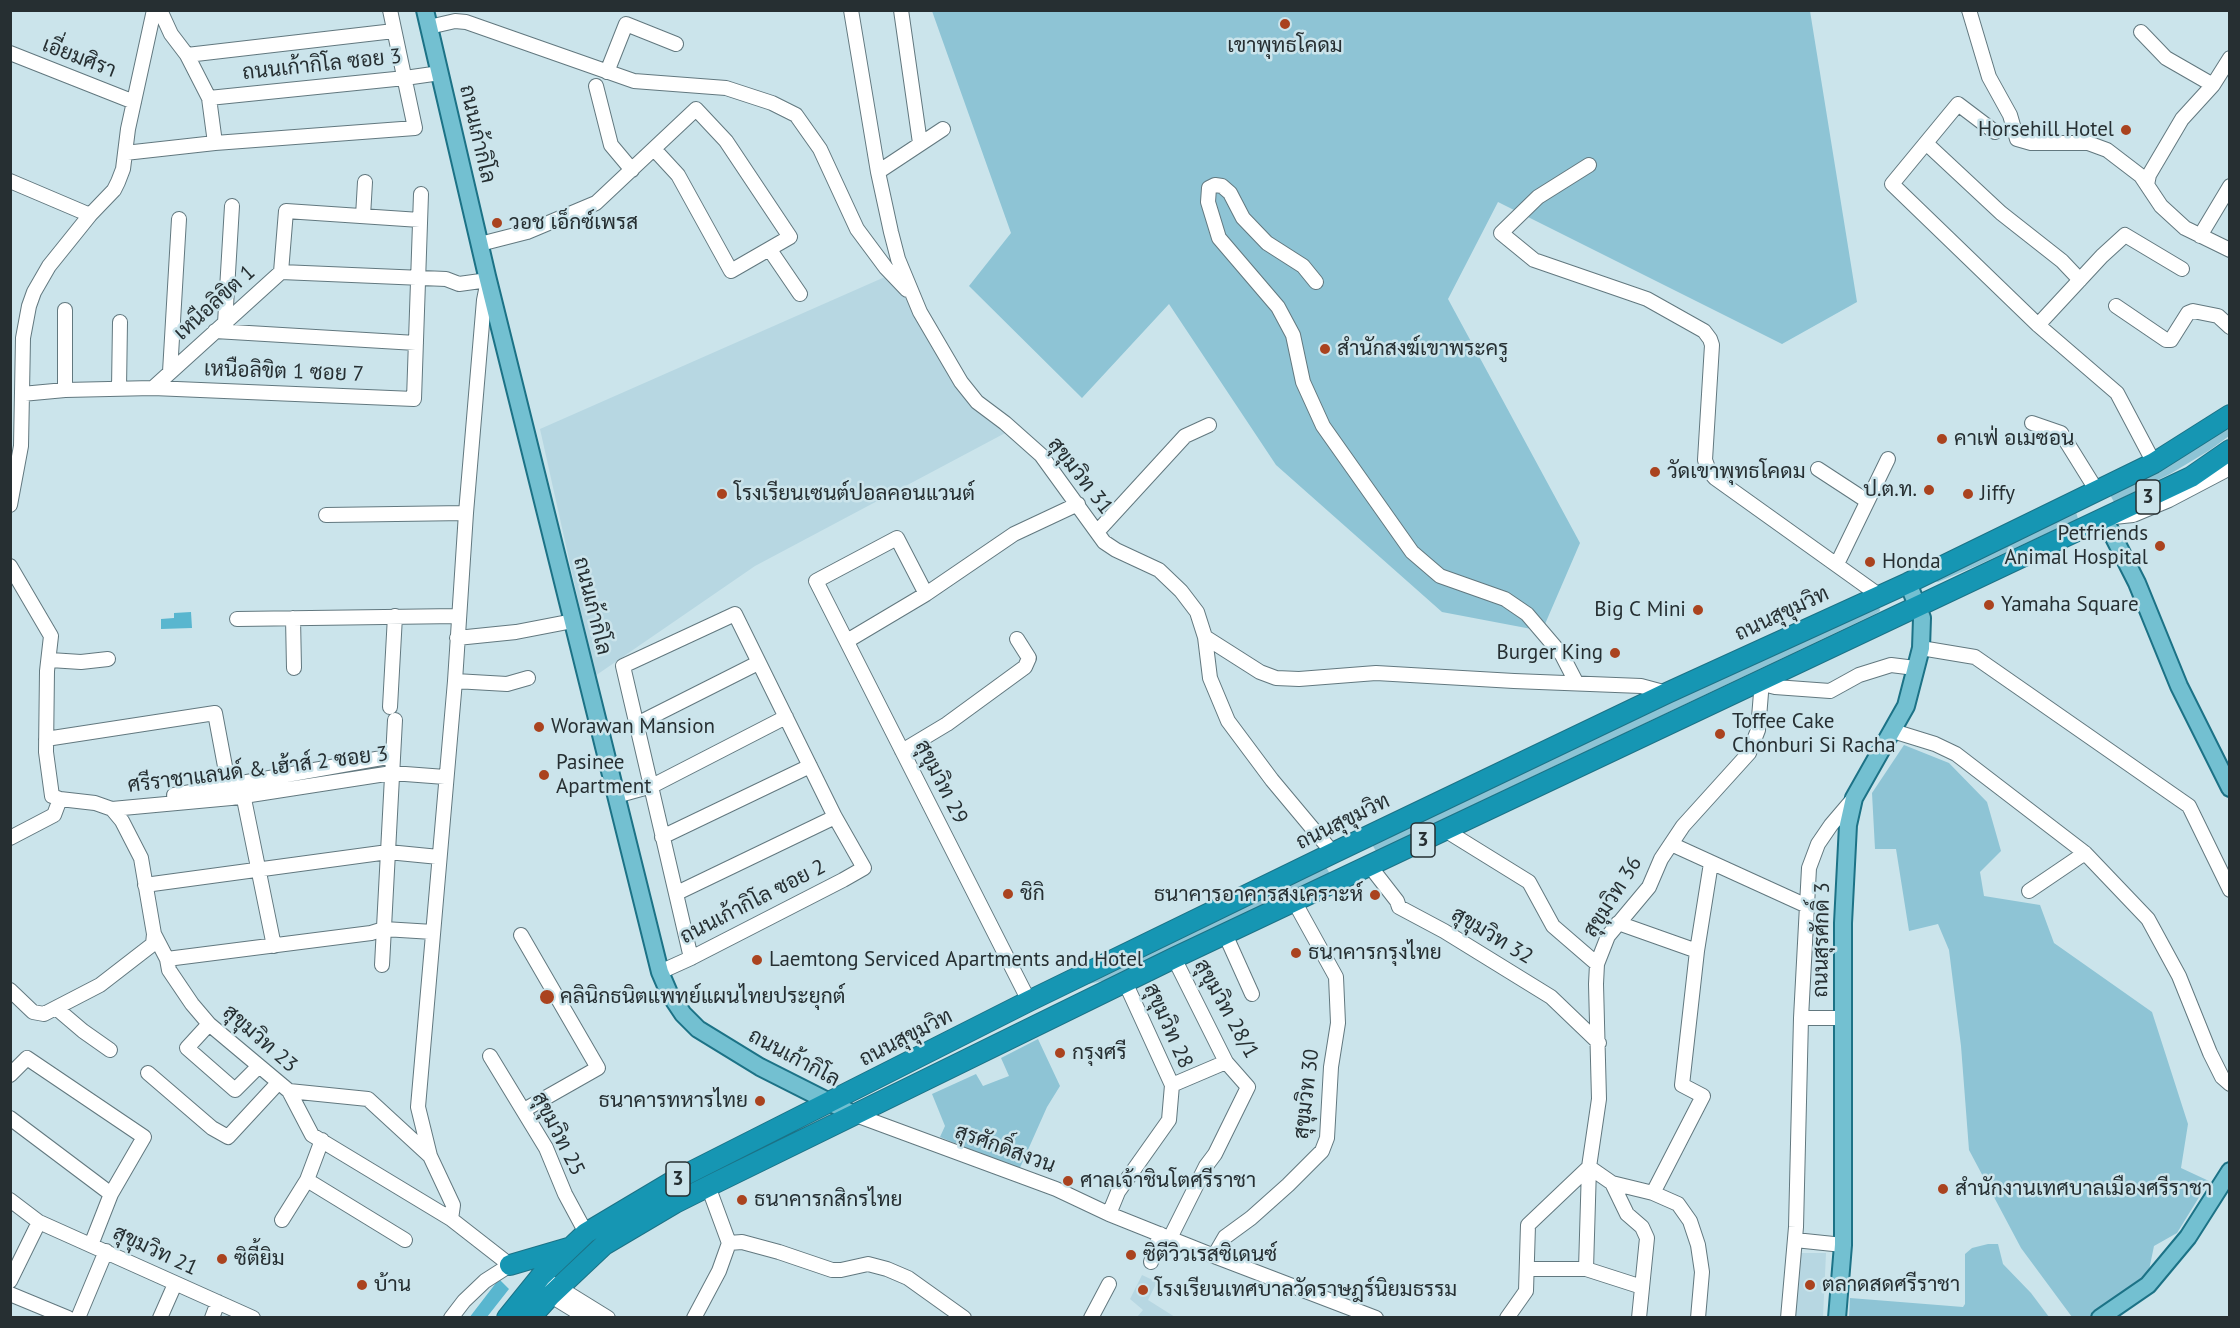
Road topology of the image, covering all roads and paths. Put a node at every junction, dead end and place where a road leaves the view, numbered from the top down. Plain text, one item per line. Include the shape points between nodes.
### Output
1 (154, 10) edge
2 (160, 10) edge
3 (390, 10) edge
4 (425, 10) edge
5 (851, 10) edge
6 (901, 10) edge
7 (1969, 10) edge
8 (429, 27) junction
9 (394, 31) junction
10 (2141, 32) dead end
11 (676, 44) dead end
12 (10, 53) edge
13 (187, 55) junction
14 (2229, 58) edge
15 (607, 72) junction
16 (440, 73) junction
17 (405, 78) junction
18 (2213, 85) junction
19 (596, 86) dead end
20 (209, 98) junction
21 (134, 102) junction
22 (943, 129) dead end
23 (1995, 132) dead end
24 (215, 143) junction
25 (920, 143) junction
26 (1927, 144) junction
27 (654, 149) junction
28 (125, 153) junction
29 (1589, 165) dead end
30 (632, 170) junction
31 (878, 172) junction
32 (10, 181) edge
33 (365, 182) dead end
34 (2147, 185) junction
35 (2229, 186) edge
36 (421, 194) dead end
37 (232, 206) dead end
38 (90, 215) junction
39 (363, 216) junction
40 (179, 219) dead end
41 (420, 220) junction
42 (2199, 236) junction
43 (480, 244) junction
44 (770, 250) junction
45 (2229, 250) edge
46 (2182, 269) dead end
47 (281, 272) junction
48 (417, 278) junction
49 (488, 278) junction
50 (2080, 280) junction
51 (1316, 282) dead end
52 (800, 294) dead end
53 (913, 297) junction
54 (2115, 306) dead end
55 (65, 310) dead end
56 (120, 322) dead end
57 (2038, 325) junction
58 (220, 327) junction
59 (2229, 327) edge
60 (416, 343) junction
61 (170, 372) junction
62 (119, 388) junction
63 (153, 388) junction
64 (65, 390) junction
65 (22, 394) junction
66 (2229, 415) edge
67 (16, 423) edge
68 (2032, 423) dead end
69 (1209, 425) dead end
70 (2229, 450) edge
71 (1888, 459) dead end
72 (2154, 463) junction
73 (2229, 468) edge
74 (1818, 469) dead end
75 (2193, 481) junction
76 (12, 482) edge
77 (2097, 491) junction
78 (1867, 501) junction
79 (1078, 504) junction
80 (10, 505) edge
81 (466, 513) junction
82 (326, 514) dead end
83 (2104, 518) junction
84 (1097, 532) junction
85 (1837, 564) junction
86 (10, 566) edge
87 (1908, 583) junction
88 (926, 594) junction
89 (1880, 596) junction
90 (1919, 606) junction
91 (395, 616) junction
92 (458, 616) junction
93 (292, 618) junction
94 (237, 619) dead end
95 (573, 621) junction
96 (1205, 637) junction
97 (457, 638) junction
98 (1017, 639) dead end
99 (847, 641) junction
100 (1921, 648) junction
101 (108, 659) dead end
102 (50, 660) junction
103 (758, 663) junction
104 (294, 668) dead end
105 (1915, 668) junction
106 (528, 678) dead end
107 (455, 681) junction
108 (1576, 682) junction
109 (1758, 683) junction
110 (1667, 693) junction
111 (786, 717) junction
112 (638, 724) junction
113 (1893, 731) junction
114 (46, 739) junction
115 (902, 751) junction
116 (393, 756) junction
117 (810, 766) junction
118 (392, 772) junction
119 (445, 777) junction
120 (652, 786) junction
121 (2229, 788) edge
122 (236, 791) junction
123 (616, 796) junction
124 (1854, 798) junction
125 (60, 799) junction
126 (95, 803) junction
127 (112, 809) junction
128 (835, 817) junction
129 (1445, 830) junction
130 (662, 837) junction
131 (10, 838) edge
132 (1671, 844) junction
133 (388, 852) junction
134 (1333, 853) junction
135 (2085, 853) junction
136 (439, 857) junction
137 (1711, 863) junction
138 (1369, 865) junction
139 (260, 868) junction
140 (145, 885) junction
141 (2029, 891) dead end
142 (2229, 891) edge
143 (677, 893) junction
144 (1294, 901) junction
145 (1807, 906) junction
146 (1618, 923) junction
147 (384, 929) junction
148 (433, 932) junction
149 (153, 934) junction
150 (1225, 934) junction
151 (521, 935) dead end
152 (274, 946) junction
153 (1697, 951) junction
154 (691, 957) junction
155 (1174, 958) junction
156 (167, 959) junction
157 (1597, 964) junction
158 (382, 965) dead end
159 (660, 972) junction
160 (1125, 982) junction
161 (10, 990) edge
162 (1252, 994) dead end
163 (1029, 1001) junction
164 (56, 1008) junction
165 (1801, 1018) junction
166 (1843, 1018) junction
167 (209, 1024) junction
168 (1599, 1043) junction
169 (110, 1050) dead end
170 (490, 1056) dead end
171 (1226, 1062) junction
172 (258, 1067) junction
173 (148, 1073) dead end
174 (10, 1075) edge
175 (2229, 1084) edge
176 (1172, 1085) junction
177 (284, 1087) junction
178 (830, 1104) junction
179 (524, 1110) junction
180 (853, 1114) junction
181 (10, 1118) edge
182 (322, 1140) junction
183 (430, 1155) junction
184 (1589, 1167) junction
185 (2229, 1171) edge
186 (307, 1180) junction
187 (1612, 1183) junction
188 (708, 1186) junction
189 (1653, 1193) junction
190 (111, 1194) junction
191 (10, 1200) edge
192 (1109, 1214) junction
193 (451, 1219) junction
194 (282, 1220) dead end
195 (39, 1221) junction
196 (586, 1233) junction
197 (1165, 1236) junction
198 (405, 1240) dead end
199 (1795, 1240) junction
200 (729, 1242) junction
201 (91, 1245) junction
202 (1843, 1245) junction
203 (570, 1247) junction
204 (106, 1251) junction
205 (1214, 1256) junction
206 (1151, 1262) dead end
207 (510, 1265) junction
208 (1527, 1269) junction
209 (1586, 1269) junction
210 (10, 1281) edge
211 (175, 1284) junction
212 (1109, 1284) dead end
213 (546, 1286) junction
214 (1642, 1287) junction
215 (10, 1294) edge
216 (219, 1302) junction
217 (68, 1317) edge
218 (78, 1317) edge
219 (160, 1317) edge
220 (212, 1317) edge
221 (253, 1317) edge
222 (451, 1317) edge
223 (507, 1317) edge
224 (530, 1317) edge
225 (587, 1317) edge
226 (608, 1317) edge
227 (694, 1317) edge
228 (964, 1317) edge
229 (1091, 1317) edge
230 (1376, 1317) edge
231 (1507, 1317) edge
232 (1639, 1317) edge
233 (1698, 1317) edge
234 (1788, 1317) edge
235 (1837, 1317) edge
236 (2100, 1317) edge

1 - 21 street
2 - 13 street
3 - 9 street
4 - 8 main road, ถนนเก้ากิโล
5 - 31 street, สุขุมวิท 31
6 - 25 street
7 - 34 street via 1989,77 2010,115 2017,139 2031,143 2088,143 2122,160
8 - 15 street via 466,22
8 - 16 main road, ถนนเก้ากิโล
9 - 13 street
9 - 17 street
10 - 18 street via 2166,58
11 - 15 street via 627,24
12 - 21 street, เอี่ยมศิรา
13 - 20 street
14 - 18 street
15 - 53 street via 634,81 726,88 796,115 820,148 856,229
16 - 17 street, ถนนเก้ากิโล ซอย 3
16 - 43 main road, ถนนเก้ากิโล
17 - 20 street, ถนนเก้ากิโล ซอย 3
17 - 24 street via 415,128
18 - 34 street via 2182,119
19 - 30 street via 611,145
20 - 24 street
21 - 28 street
22 - 25 street
23 - 26 street via 1958,104
24 - 28 street
25 - 31 street
26 - 50 street
26 - 57 street via 1892,184
27 - 30 street
27 - 44 street via 678,175 731,271
27 - 44 street via 696,109 726,141 790,237
28 - 38 street via 114,190
29 - 85 street via 1538,197 1501,233 1534,261 1647,299 1704,332 1712,345 1705,460 1709,471
30 - 43 street via 596,203 579,212 527,232
31 - 53 street, สุขุมวิท 31 via 898,259
32 - 38 street
33 - 39 street
34 - 42 street via 2171,216
35 - 42 street
36 - 41 street
37 - 58 street
38 - 65 street via 49,266 34,292 23,338
39 - 41 street
39 - 47 street via 286,211
40 - 61 street
41 - 48 street
42 - 45 street
43 - 49 main road, ถนนเก้ากิโล
44 - 52 street
46 - 50 street via 2125,236
47 - 48 street, เหนือลิขิต 1
47 - 58 street, เหนือลิขิต 1
48 - 49 street, เหนือลิขิต 1 via 446,279 459,284
48 - 60 street
49 - 81 street
49 - 95 main road, ถนนเก้ากิโล
50 - 57 street
51 - 108 street via 1303,266 1267,243 1242,218 1230,193 1222,186 1209,188 1208,202 1219,238 1278,307 1293,335 1303,382 1323,426 1412,552 1440,576 1505,599 1527,614 1562,655
53 - 79 street, สุขุมวิท 31 via 961,382 977,402 1041,455
54 - 59 street via 2166,340 2171,340 2193,311 2218,316
55 - 64 street
56 - 62 street
57 - 72 street via 2117,393
58 - 60 street
58 - 61 street, เหนือลิขิต 1
60 - 63 street, เหนือลิขิต 1 ซอย 7 via 414,399
61 - 63 street, เหนือลิขิต 1
62 - 63 street
62 - 64 street
64 - 65 street
65 - 67 street
66 - 72 highway, ถนนสุขุมวิท / 3
67 - 76 street via 21,446
68 - 77 street via 2061,433
69 - 84 street via 1185,436
70 - 75 highway, ถนนสุขุมวิท / 3
71 - 78 street
72 - 77 highway, ถนนสุขุมวิท / 3
73 - 75 street
74 - 78 street
75 - 83 highway, ถนนสุขุมวิท / 3
76 - 80 street
77 - 87 highway, ถนนสุขุมวิท / 3
78 - 85 street
79 - 84 street, สุขุมวิท 31
79 - 88 street via 1014,534
81 - 82 street
81 - 92 street
83 - 90 highway, ถนนสุขุมวิท / 3
83 - 121 main road
84 - 96 street, สุขุมวิท 31 via 1116,550 1159,570 1181,591 1197,612
85 - 89 street
86 - 102 street via 50,630
87 - 89 highway, ถนนสุขุมวิท / 3
87 - 90 main road, ถนนสุรศักดิ์ 3
88 - 99 street
88 - 99 street, สุขุมวิท 29 via 897,538 816,581
89 - 110 highway, ถนนสุขุมวิท / 3
90 - 100 main road, ถนนสุรศักดิ์ 3
90 - 109 highway, ถนนสุขุมวิท / 3
91 - 92 street
91 - 93 street
91 - 116 street
92 - 97 street
93 - 94 street
93 - 104 street
95 - 97 street
95 - 123 main road, ถนนเก้ากิโล
96 - 108 street via 1276,678 1376,673
96 - 134 street, สุขุมวิท 31 via 1210,678 1228,721
97 - 107 street
98 - 115 street via 1029,658 1025,667 947,724
99 - 115 street, สุขุมวิท 29
100 - 105 main road, ถนนสุรศักดิ์ 3
100 - 142 street via 1975,657 2189,806
101 - 102 street
102 - 114 street
103 - 111 street
103 - 112 street
103 - 112 street via 735,614 623,666
105 - 109 street via 1891,665 1859,675 1830,692
105 - 113 main road, ถนนสุรศักดิ์ 3 via 1906,706
106 - 107 street via 507,684
107 - 119 street
108 - 110 street via 1641,686
109 - 129 highway, ถนนสุขุมวิท / 3
109 - 132 street, สุขุมวิท 36 via 1758,730 1749,753
110 - 134 highway, ถนนสุขุมวิท / 3
111 - 117 street
111 - 120 street
112 - 120 street
113 - 124 main road, ถนนสุรศักดิ์ 3
113 - 135 street via 1956,754
114 - 122 street via 215,713
114 - 125 street via 49,785 52,796
115 - 163 street, สุขุมวิท 29
116 - 118 street
116 - 122 street, ศรีราชาแลนด์ & เฮ้าส์ 2 ซอย 3
117 - 128 street
117 - 130 street
118 - 119 street, ศรีราชาแลนด์ & เฮ้าส์ 2 ซอย 3
118 - 122 street, ศรีราชาแลนด์ & เฮ้าส์ 2 ซอย 3
118 - 133 street
119 - 136 street
120 - 123 street
120 - 130 street
122 - 126 street, ศรีราชาแลนด์ & เฮ้าส์ 2 ซอย 3
122 - 127 street, ศรีราชาแลนด์ & เฮ้าส์ 2 ซอย 3
122 - 139 street
123 - 159 main road, ถนนเก้ากิโล
124 - 145 street via 1818,844 1809,868
124 - 166 main road, ถนนสุรศักดิ์ 3 via 1848,825 1843,923
125 - 126 street
125 - 131 street via 54,815
126 - 127 street
127 - 140 street, สุขุมวิท 23 via 141,858
128 - 143 street
128 - 154 street, ถนนเก้ากิโล ซอย 2 via 864,867
129 - 138 highway, ถนนสุขุมวิท / 3
129 - 157 street via 1529,882 1553,926
130 - 143 street
132 - 137 street
132 - 146 street, สุขุมวิท 36 via 1649,887
133 - 136 street
133 - 139 street
133 - 147 street
134 - 163 highway, ถนนสุขุมวิท / 3
135 - 141 street
135 - 175 street via 2148,919 2179,976 2210,1053
136 - 148 street
137 - 145 street
137 - 153 street
138 - 144 highway, ถนนสุขุมวิท / 3
138 - 168 street, สุขุมวิท 32 via 1399,907 1551,997
139 - 140 street
139 - 152 street
140 - 149 street, สุขุมวิท 23
143 - 154 street
144 - 150 highway, ถนนสุขุมวิท / 3
144 - 205 street, สุขุมวิท 30 via 1336,978 1338,1023 1327,1138 1322,1151 1251,1218 1225,1237
145 - 165 street
146 - 153 street
146 - 157 street, สุขุมวิท 36
147 - 148 street
147 - 152 street
147 - 158 street
148 - 183 street via 418,1107
149 - 156 street, สุขุมวิท 23
149 - 164 street via 153,944 100,985
150 - 155 highway, ถนนสุขุมวิท / 3
150 - 162 street
151 - 179 street via 598,1068
152 - 156 street
153 - 189 street via 1682,1085 1703,1096
154 - 159 street, ถนนเก้ากิโล ซอย 2
155 - 160 highway, ถนนสุขุมวิท / 3
155 - 171 street, สุขุมวิท 28/1
156 - 167 street, สุขุมวิท 23 via 169,970
157 - 168 street, สุขุมวิท 36
159 - 178 main road, ถนนเก้ากิโล via 683,1014 698,1029
160 - 176 street, สุขุมวิท 28
160 - 180 highway, ถนนสุขุมวิท / 3
161 - 164 street via 33,1012 44,1014
163 - 178 highway, ถนนสุขุมวิท / 3
164 - 169 street
165 - 166 street
165 - 199 street
166 - 202 main road, ถนนสุรศักดิ์ 3
167 - 172 street, สุขุมวิท 23
167 - 172 street via 187,1048 236,1090
168 - 184 street, สุขุมวิท 36 via 1599,1099
170 - 179 street, สุขุมวิท 25
171 - 176 street
171 - 197 street, สุขุมวิท 28/1 via 1248,1087 1215,1154
172 - 177 street, สุขุมวิท 23
173 - 177 street via 228,1137
174 - 190 street via 27,1058 144,1137
176 - 192 street, สุขุมวิท 28 via 1169,1120 1118,1192
177 - 182 street, สุขุมวิท 23 via 312,1135
177 - 183 street via 368,1099
178 - 180 main road, ถนนเก้ากิโล
178 - 196 highway, ถนนสุขุมวิท / 3 via 675,1180
179 - 196 street, สุขุมวิท 25
180 - 188 highway, ถนนสุขุมวิท / 3
180 - 192 street, สุรศักดิ์สงวน via 1056,1189
181 - 190 street
182 - 186 street
182 - 193 street, สุขุมวิท 23
183 - 193 street via 453,1205
184 - 187 street
184 - 208 street via 1528,1225
184 - 209 street, สุขุมวิท 36
185 - 236 main road via 2188,1237 2148,1285
186 - 194 street
186 - 198 street
187 - 189 street
187 - 214 street via 1627,1214 1642,1227 1647,1238
188 - 200 street
188 - 213 highway, ถนนสุขุมวิท / 3 via 604,1245
189 - 233 street via 1678,1204 1690,1221 1702,1272
190 - 201 street
191 - 195 street, สุขุมวิท 21
192 - 197 street, สุรศักดิ์สงวน
193 - 207 street, สุขุมวิท 23
195 - 201 street, สุขุมวิท 21
195 - 210 street
196 - 203 highway, ถนนสุขุมวิท / 3
197 - 205 street, สุรศักดิ์สงวน
197 - 206 street
199 - 202 street
199 - 234 street
200 - 227 street via 719,1271
200 - 228 street via 779,1252 832,1270 868,1264 887,1269 908,1278
201 - 204 street, สุขุมวิท 21
202 - 235 main road, ถนนสุรศักดิ์ 3
203 - 207 highway
203 - 213 highway, ถนนสุขุมวิท / 3
204 - 211 street, สุขุมวิท 21
204 - 218 street
205 - 230 street, สุรศักดิ์สงวน
207 - 222 street via 485,1281
208 - 209 street
208 - 231 street via 1526,1291
209 - 214 street
211 - 216 street, สุขุมวิท 21
211 - 219 street
212 - 229 street
213 - 223 highway, ถนนสุขุมวิท / 3
213 - 224 highway, ถนนสุขุมวิท / 3
213 - 225 street
213 - 226 street
214 - 232 street
215 - 217 street
216 - 220 street
216 - 221 street, สุขุมวิท 21

